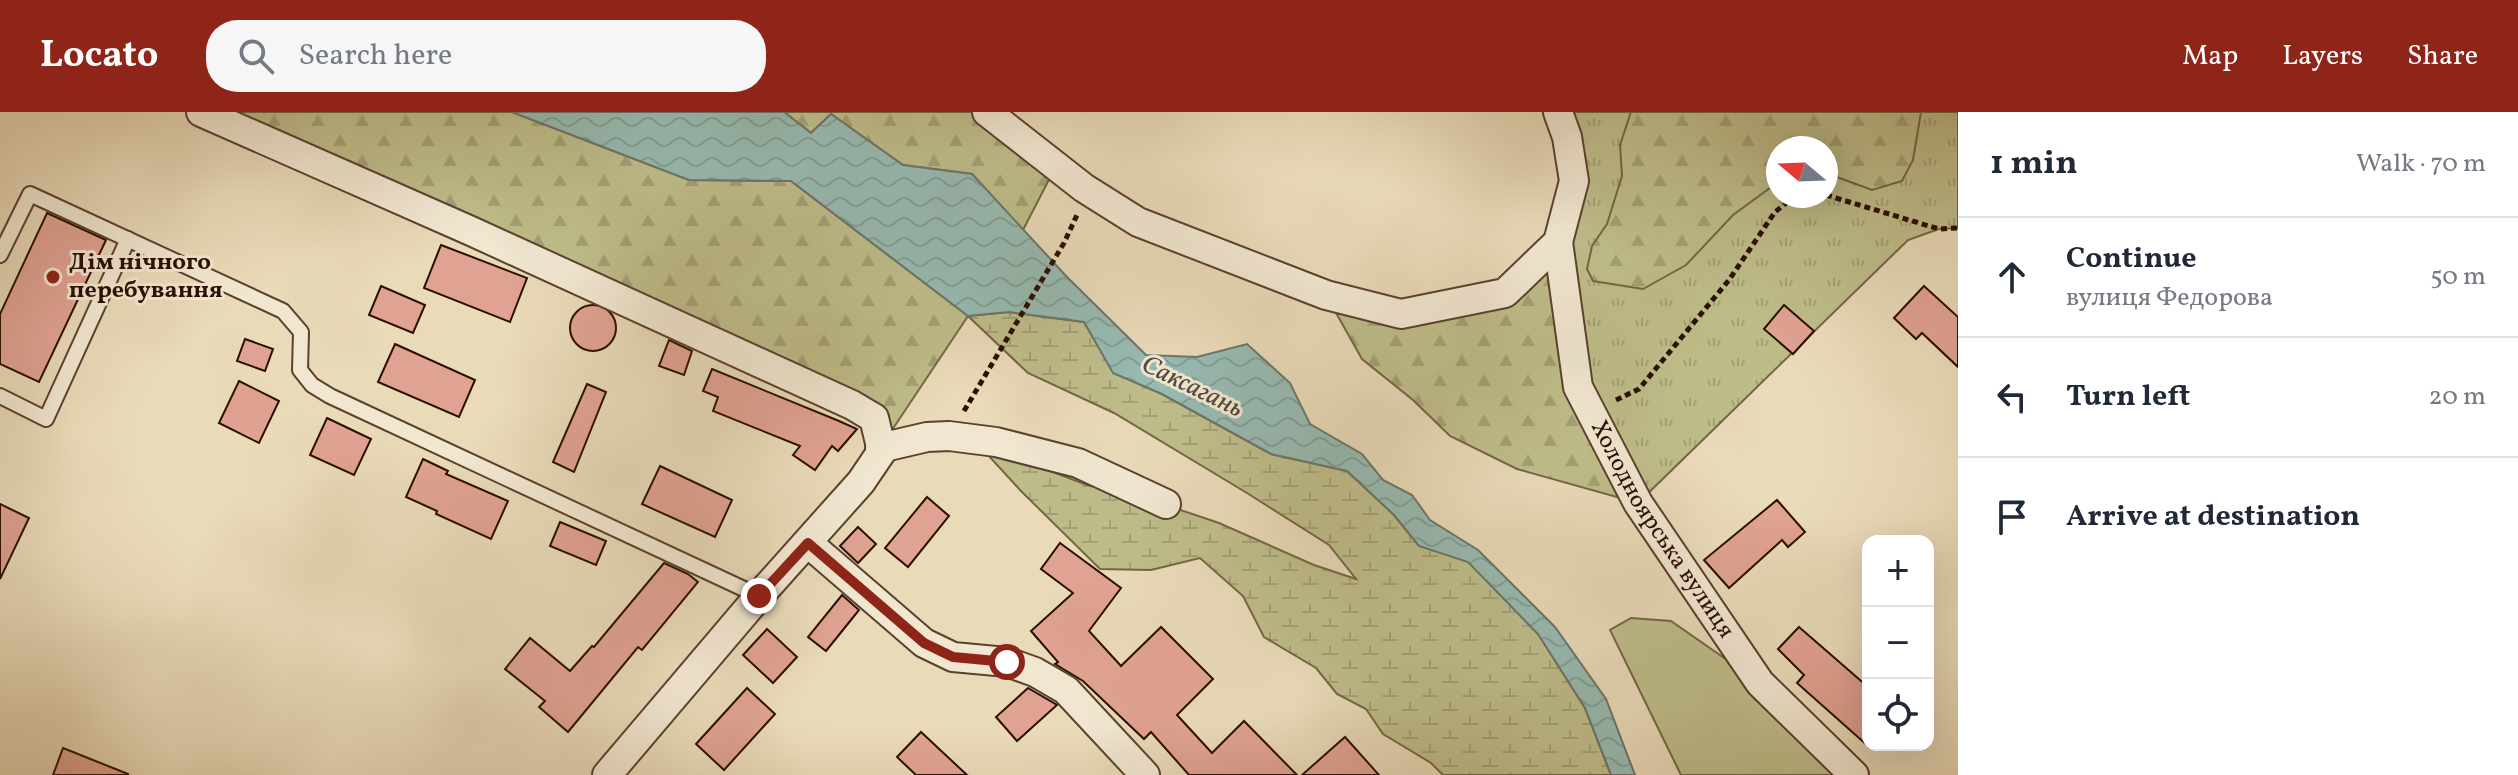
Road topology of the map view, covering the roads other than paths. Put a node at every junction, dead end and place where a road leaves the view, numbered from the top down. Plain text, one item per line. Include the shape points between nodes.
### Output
1 (201, 112) edge
2 (987, 112) edge
3 (1558, 112) edge
4 (128, 239) junction
5 (1558, 242) junction
6 (0, 255) edge
7 (0, 396) edge
8 (880, 448) junction
9 (1166, 504) dead end
10 (808, 543) junction
11 (759, 596) junction
12 (607, 775) edge
13 (1145, 775) edge
14 (1854, 775) edge

1 - 8 street via 852,405 874,418
2 - 5 street via 1084,188 1138,222 1326,295 1401,314 1505,293
3 - 5 street via 1574,181
4 - 6 lane via 30,194
4 - 7 lane via 46,419
4 - 11 lane via 283,311 301,332 300,370 330,396
5 - 14 street, Холодноярська вулиця via 1578,387 1638,503 1760,683
8 - 9 street via 927,437 996,442 1078,463
8 - 10 street via 861,482
10 - 11 street
10 - 13 street via 924,643 953,657 1007,662 1066,690
11 - 12 street

